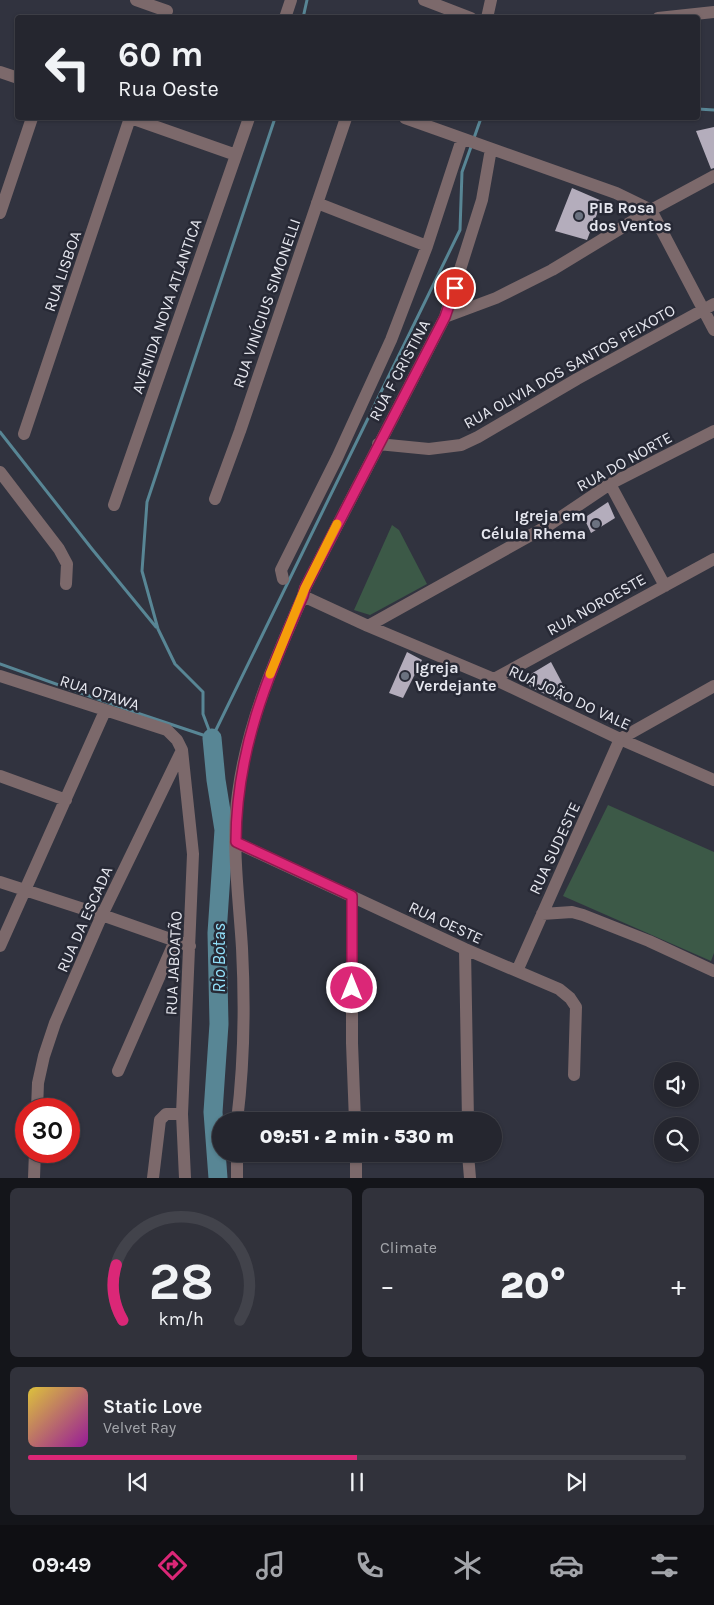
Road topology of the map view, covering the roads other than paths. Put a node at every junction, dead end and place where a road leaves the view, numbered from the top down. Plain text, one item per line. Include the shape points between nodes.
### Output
1 (136, 0) edge
2 (291, 0) edge
3 (424, 0) edge
4 (491, 0) edge
5 (167, 9) edge
6 (714, 12) edge
7 (286, 15) edge
8 (463, 15) edge
9 (487, 15) edge
10 (686, 15) edge
11 (0, 72) edge
12 (15, 77) edge
13 (31, 120) edge
14 (130, 120) edge
15 (137, 120) edge
16 (248, 120) edge
17 (345, 120) edge
18 (410, 120) edge
19 (464, 140) junction
20 (489, 148) junction
21 (236, 155) junction
22 (714, 176) edge
23 (317, 203) junction
24 (651, 210) junction
25 (0, 213) edge
26 (428, 246) junction
27 (708, 307) edge
28 (445, 317) junction
29 (714, 330) edge
30 (714, 431) edge
31 (24, 434) dead end
32 (378, 444) junction
33 (0, 472) edge
34 (610, 484) junction
35 (215, 499) dead end
36 (114, 505) dead end
37 (714, 559) edge
38 (283, 579) dead end
39 (66, 584) dead end
40 (665, 586) junction
41 (303, 596) junction
42 (368, 626) junction
43 (0, 676) edge
44 (494, 679) junction
45 (714, 686) edge
46 (105, 711) junction
47 (620, 739) junction
48 (182, 750) junction
49 (0, 776) edge
50 (714, 780) edge
51 (66, 800) junction
52 (236, 842) junction
53 (0, 882) edge
54 (26, 890) junction
55 (352, 896) junction
56 (550, 896) junction
57 (572, 912) junction
58 (542, 914) junction
59 (102, 915) junction
60 (175, 941) junction
61 (0, 946) edge
62 (190, 946) junction
63 (465, 949) junction
64 (516, 971) junction
65 (714, 971) edge
66 (118, 1071) dead end
67 (574, 1076) dead end
68 (37, 1098) edge
69 (239, 1112) edge
70 (354, 1112) edge
71 (468, 1112) edge
72 (182, 1114) junction
73 (237, 1162) edge
74 (356, 1162) edge
75 (469, 1162) edge
76 (35, 1163) edge
77 (34, 1178) edge
78 (154, 1178) edge
79 (185, 1178) edge
80 (237, 1178) edge
81 (356, 1178) edge
82 (470, 1178) edge

1 - 5 street
2 - 7 street
3 - 8 street
4 - 9 street
6 - 10 street
11 - 12 street
13 - 25 street
14 - 31 street, RUA LISBOA
15 - 21 street
16 - 21 street, AVENIDA NOVA ATLANTICA
17 - 23 street, RUA VINÍCIUS SIMONELLI
18 - 19 street
19 - 20 street
19 - 26 street, RUA F CRISTINA
20 - 24 street via 616,193
20 - 28 street, RUA F CRISTINA via 482,200
21 - 36 street, AVENIDA NOVA ATLANTICA
22 - 24 street
23 - 26 street
23 - 35 street, RUA VINÍCIUS SIMONELLI
24 - 27 street
24 - 28 street via 552,270 496,298
26 - 38 street, RUA F CRISTINA via 392,340 334,466 281,570
27 - 29 street
27 - 32 street, RUA OLIVIA DOS SANTOS PEIXOTO via 461,445 429,449
28 - 32 street, RUA F CRISTINA
30 - 34 street, RUA DO NORTE
32 - 41 street, RUA F CRISTINA
33 - 39 street via 59,548 67,564
34 - 40 street
34 - 42 street, RUA DO NORTE via 550,525
37 - 40 street, RUA NOROESTE
40 - 44 street, RUA NOROESTE
41 - 42 street, RUA JOÃO DO VALE
41 - 52 street, RUA F CRISTINA via 277,654 250,731 238,794
42 - 44 street, RUA JOÃO DO VALE
43 - 46 street, RUA OTAWA
44 - 47 street, RUA JOÃO DO VALE
45 - 47 street
46 - 48 street, RUA OTAWA via 168,730
46 - 51 street
47 - 50 street, RUA JOÃO DO VALE
47 - 56 street, RUA SUDESTE
48 - 59 street, RUA DA ESCADA
48 - 62 street, RUA JABOATÃO via 193,854
49 - 51 street
51 - 54 street
52 - 55 street, RUA OESTE
52 - 69 street, RUA F CRISTINA via 243,975
53 - 54 street
54 - 59 street
54 - 61 street
55 - 63 street, RUA OESTE
55 - 70 street
56 - 57 street
56 - 58 street, RUA SUDESTE
57 - 58 street
57 - 65 street via 650,941
58 - 64 street, RUA SUDESTE
59 - 60 street
59 - 68 street, RUA DA ESCADA via 49,1039 38,1082
60 - 62 street
60 - 66 street
62 - 72 street, RUA JABOATÃO
63 - 64 street, RUA OESTE
63 - 71 street
64 - 67 street, RUA OESTE via 559,989 576,1006
72 - 78 street via 166,1114 160,1120
72 - 79 street, RUA JABOATÃO
73 - 80 street
74 - 81 street
75 - 82 street
76 - 77 street

